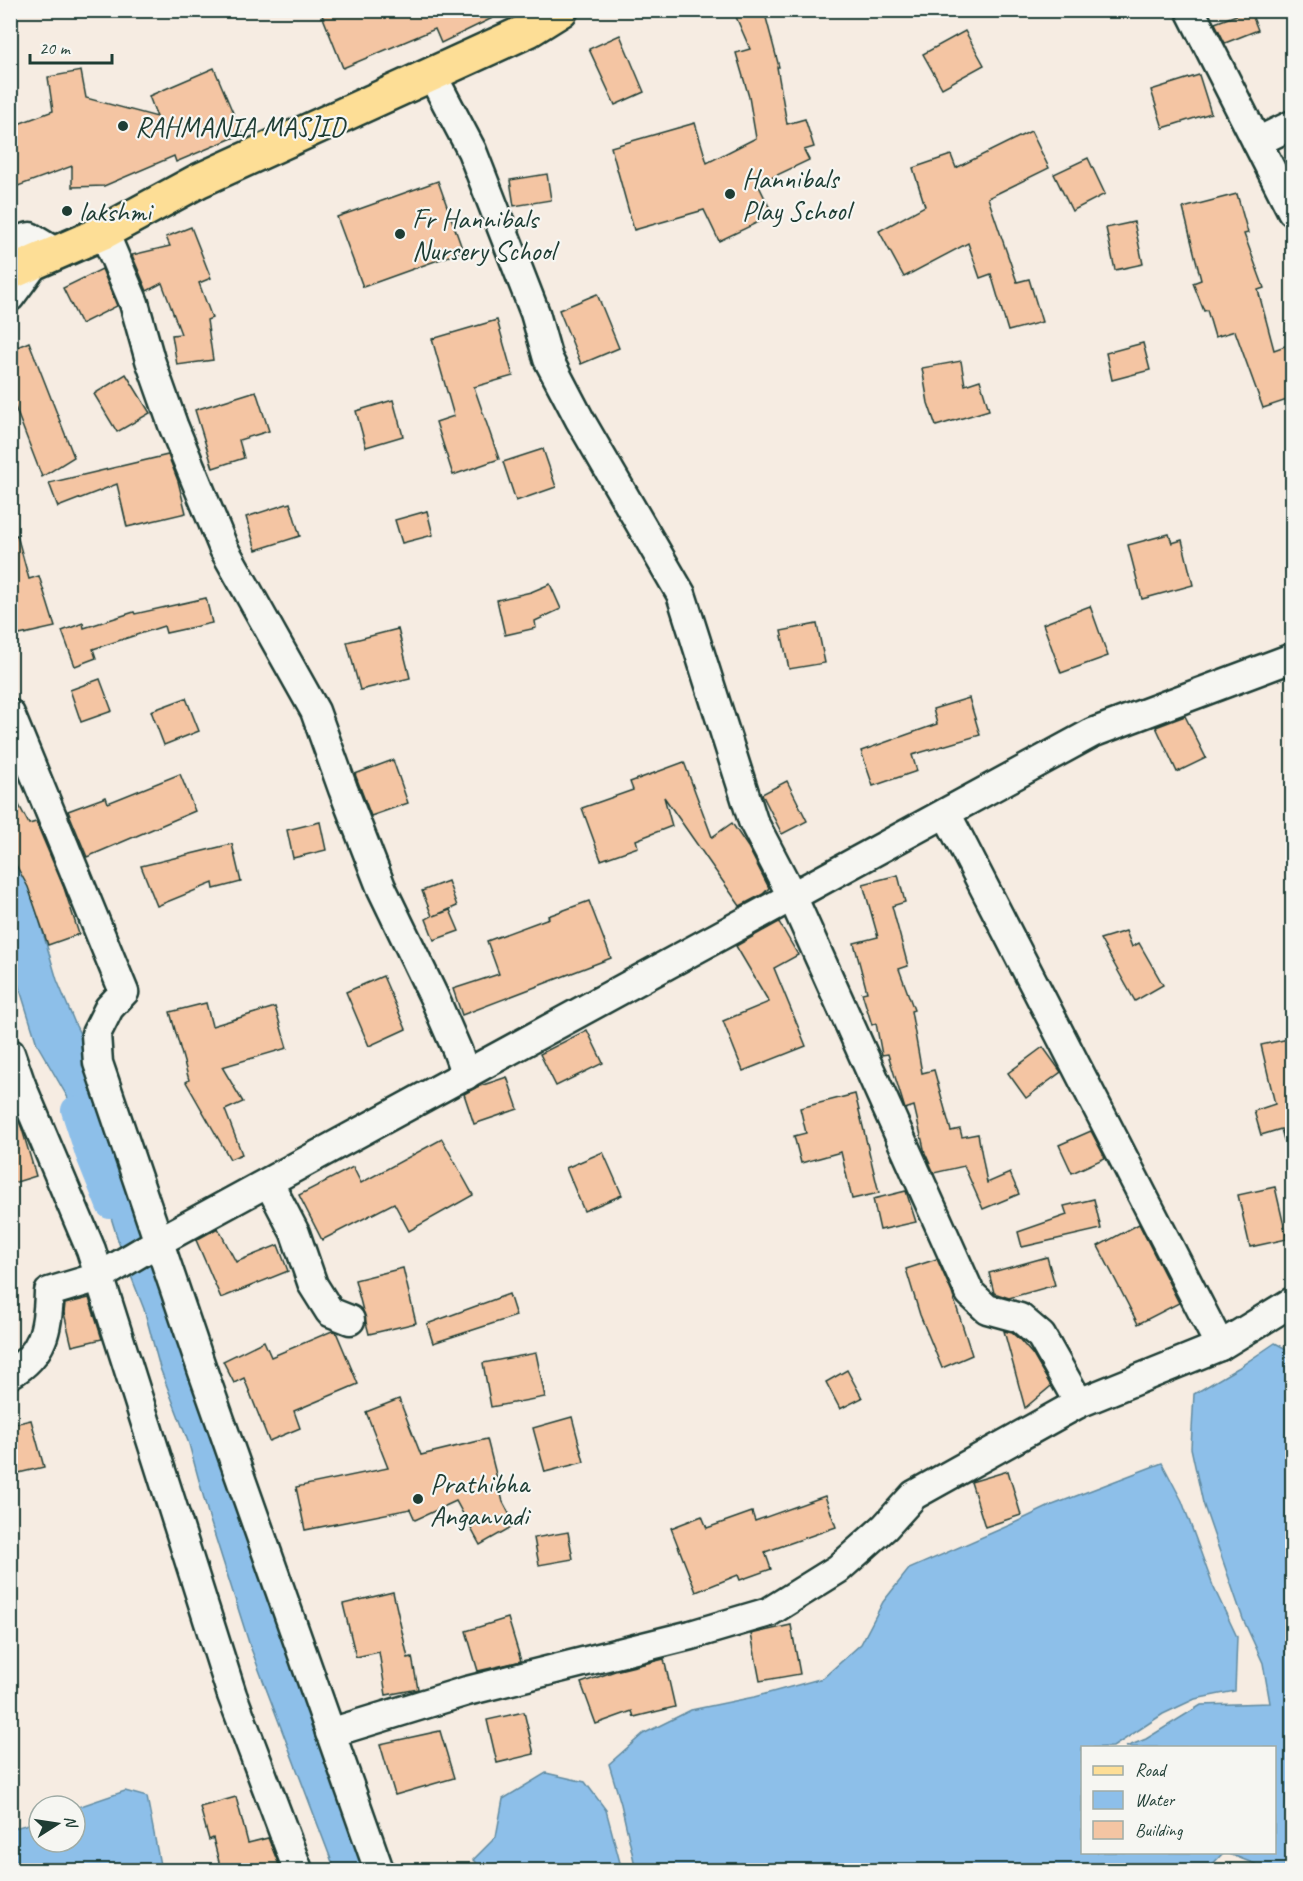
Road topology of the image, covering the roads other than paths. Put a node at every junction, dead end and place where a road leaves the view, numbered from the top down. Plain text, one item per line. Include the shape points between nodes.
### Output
1 (561, 10) edge
2 (1190, 10) edge
3 (432, 75) junction
4 (1293, 125) edge
5 (1257, 142) junction
6 (1293, 211) edge
7 (104, 232) junction
8 (10, 242) edge
9 (33, 263) edge
10 (10, 297) edge
11 (1293, 658) edge
12 (10, 714) edge
13 (946, 813) junction
14 (792, 896) junction
15 (10, 1053) edge
16 (466, 1075) junction
17 (16, 1087) edge
18 (269, 1183) junction
19 (158, 1242) junction
20 (99, 1276) junction
21 (1293, 1302) edge
22 (350, 1320) dead end
23 (1220, 1346) junction
24 (10, 1374) edge
25 (1079, 1402) junction
26 (330, 1733) junction
27 (298, 1870) edge
28 (379, 1870) edge

1 - 3 main road via 530,30
2 - 5 street
3 - 7 main road via 198,181
3 - 14 street via 476,161 535,313 548,359 681,594 753,821
4 - 5 street
5 - 6 street
7 - 9 main road
7 - 16 street via 134,303 173,425 224,549 315,711 381,887
8 - 9 street via 30,237
9 - 10 street
11 - 13 street via 1092,733
12 - 19 street via 124,992 109,1008 96,1034 98,1063
13 - 14 street
13 - 23 street
14 - 16 street
14 - 25 street via 970,1293 987,1309 1020,1318 1041,1336
15 - 17 street
16 - 18 street
17 - 20 street via 91,1250
18 - 19 street
18 - 22 street via 295,1233 313,1285 330,1312
19 - 20 street
19 - 26 street
20 - 24 street via 49,1292 48,1323 39,1348
20 - 27 street via 232,1695
21 - 23 street
23 - 25 street
25 - 26 street via 914,1494 885,1527 838,1569 769,1612 467,1691
26 - 28 street

